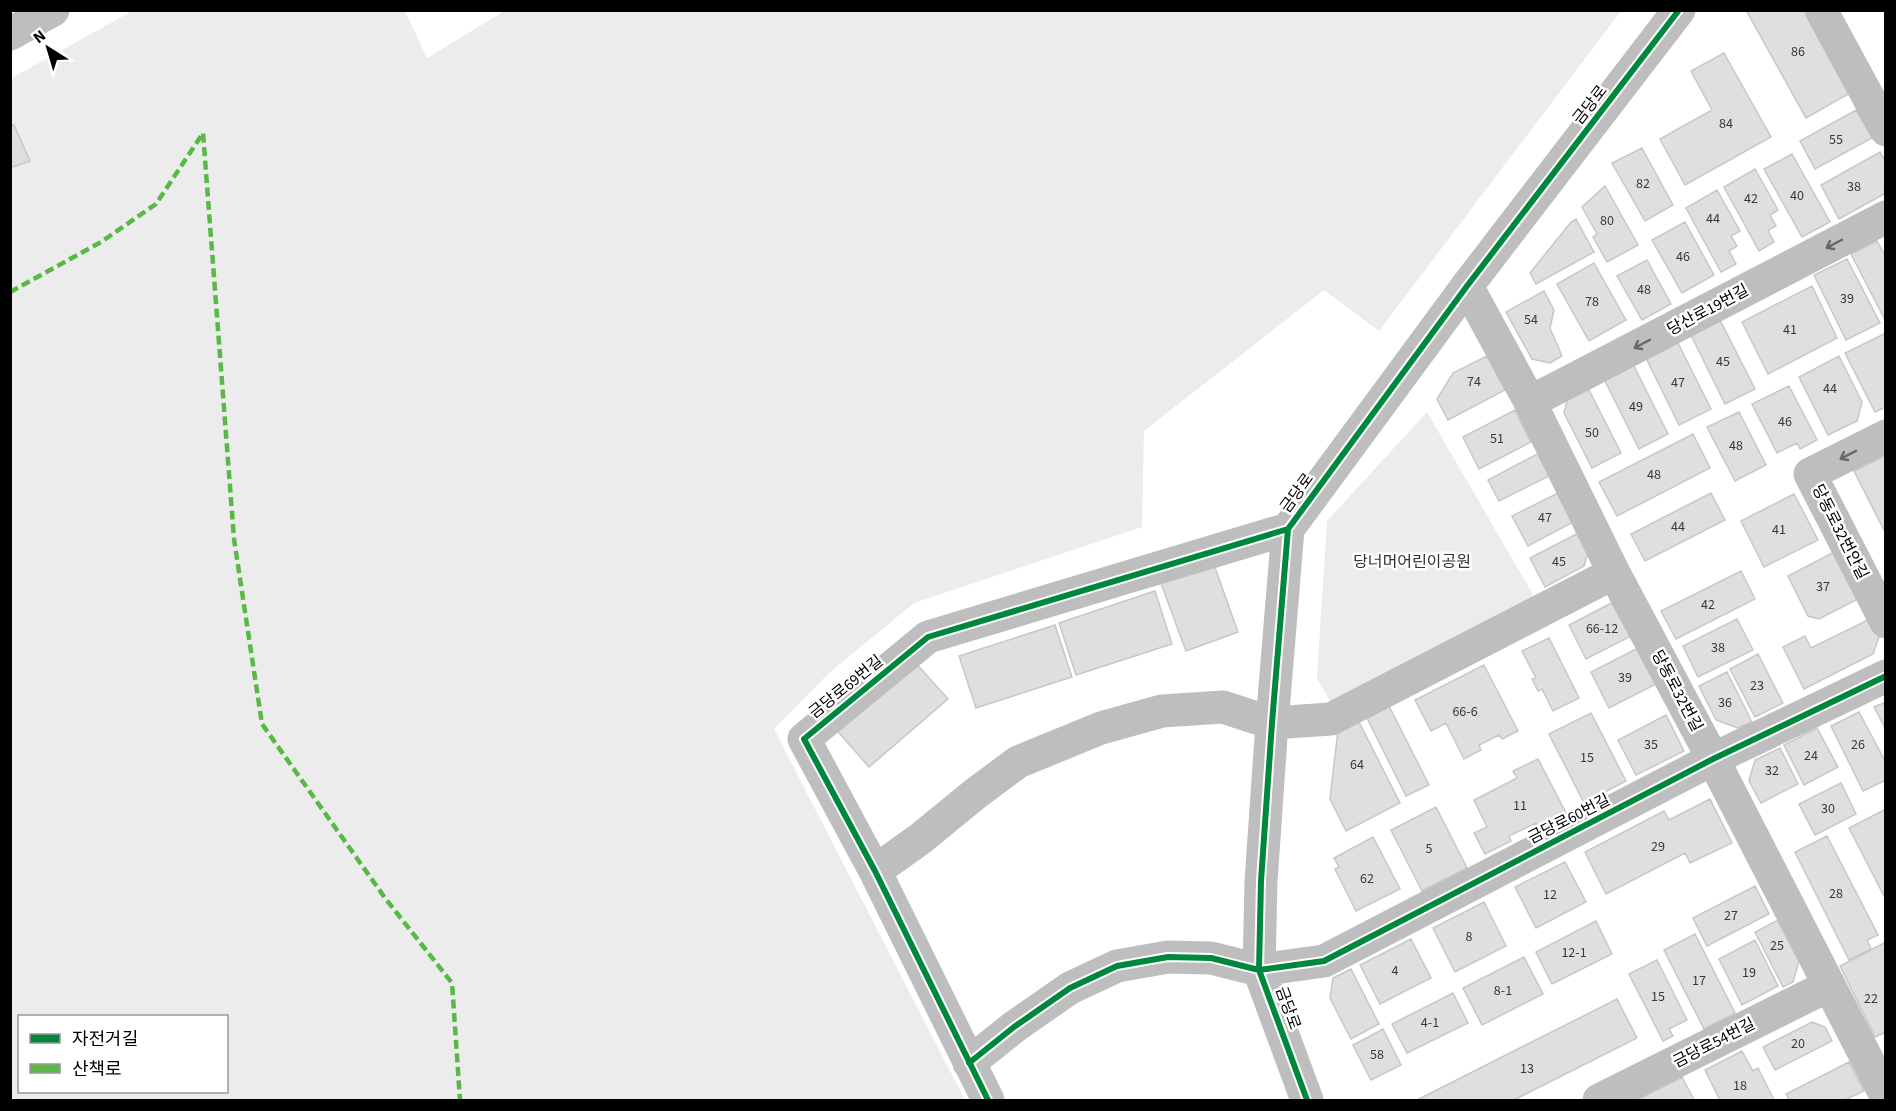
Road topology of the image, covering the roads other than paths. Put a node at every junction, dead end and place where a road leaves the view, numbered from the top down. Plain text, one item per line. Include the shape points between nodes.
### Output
1 (53, 10) edge
2 (1679, 10) edge
3 (1821, 10) edge
4 (10, 34) edge
5 (1886, 130) edge
6 (1886, 217) edge
7 (1467, 286) junction
8 (1530, 402) junction
9 (1886, 436) edge
10 (1288, 529) junction
11 (1614, 573) junction
12 (1886, 622) edge
13 (1886, 676) edge
14 (1272, 723) junction
15 (1713, 759) junction
16 (875, 871) junction
17 (1259, 970) junction
18 (1828, 986) junction
19 (969, 1063) junction
20 (1886, 1096) edge
21 (988, 1101) edge
22 (1307, 1101) edge
23 (1599, 1101) edge

1 - 4 street
2 - 7 street, 금당로
3 - 5 street
6 -> 8 street, 당산로19번길
7 - 8 street, 당동로32번길
7 - 10 street, 금당로
8 - 11 street, 당동로32번길
9 -> 12 street, 당동로32번안길 via 1810,474
10 - 14 street, 금당로
10 - 16 street, 금당로69번길 via 928,637 804,739
11 - 14 street via 1331,719
11 - 15 street, 당동로32번길
13 - 15 street, 금당로60번길
14 - 16 street via 1223,706 1162,711 1101,728 1018,762
14 - 17 street, 금당로
15 - 17 street, 금당로60번길 via 1324,961
15 - 18 street, 당동로32번길
16 - 19 street, 금당로69번길
17 - 19 street via 1211,958 1168,957 1117,966 1070,988
17 - 22 street, 금당로
18 - 20 street, 당동로32번길
18 - 23 street, 금당로54번길
19 - 21 street, 금당로69번길

